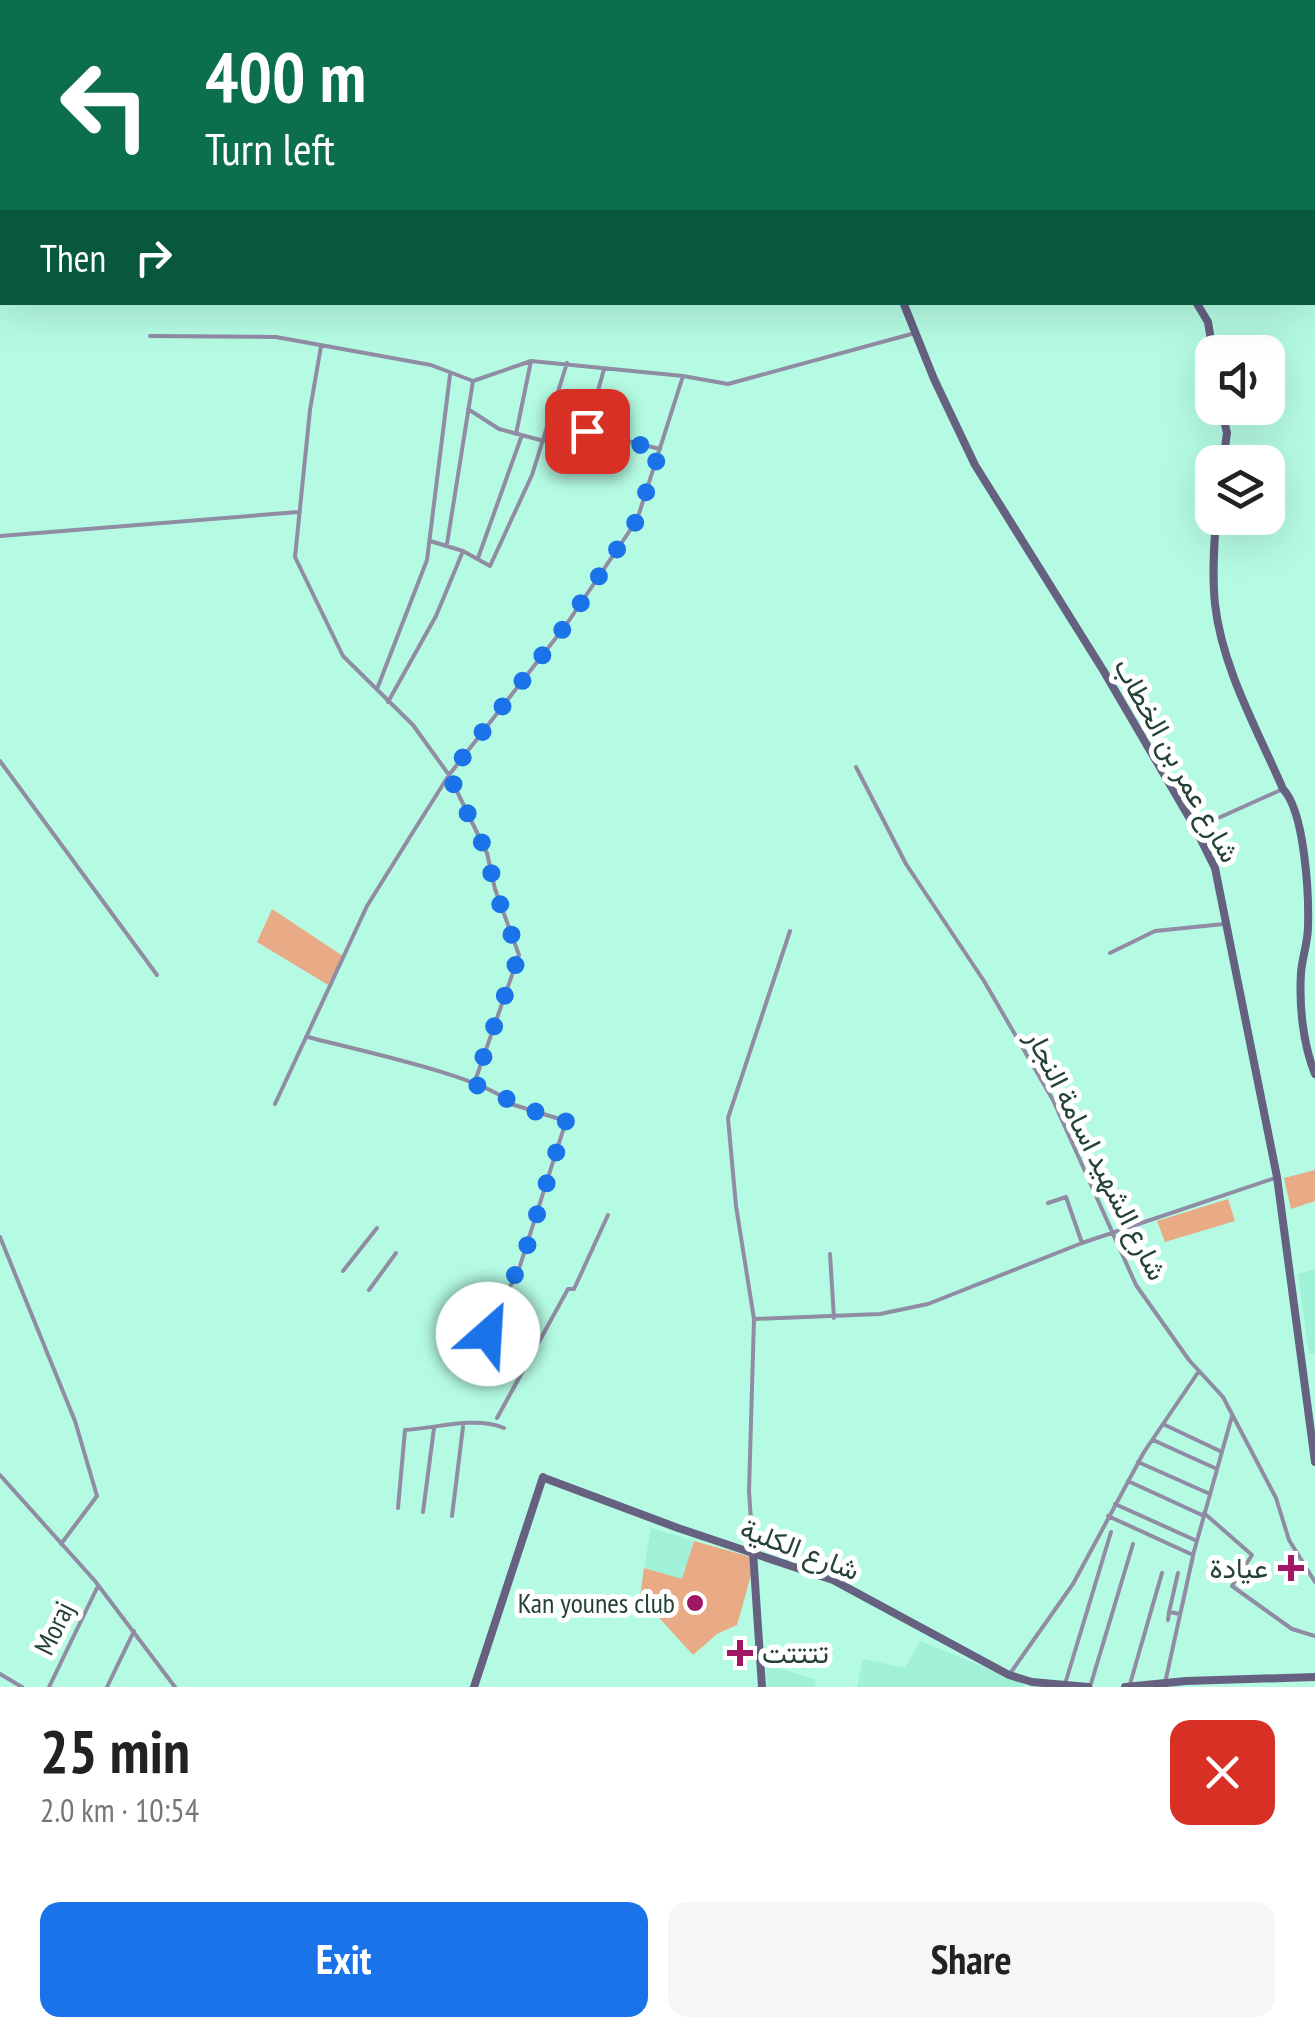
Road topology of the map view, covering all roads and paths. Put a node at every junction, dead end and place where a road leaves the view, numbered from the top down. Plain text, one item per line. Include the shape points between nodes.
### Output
1 (904, 305) edge
2 (1198, 305) edge
3 (915, 333) junction
4 (1210, 335) edge
5 (150, 336) dead end
6 (321, 346) junction
7 (531, 361) junction
8 (566, 363) junction
9 (604, 369) junction
10 (450, 375) junction
11 (683, 376) junction
12 (473, 381) junction
13 (468, 409) junction
14 (519, 435) junction
15 (544, 440) junction
16 (660, 450) junction
17 (298, 512) junction
18 (1216, 535) edge
19 (0, 536) edge
20 (430, 541) junction
21 (447, 545) junction
22 (463, 551) junction
23 (477, 558) junction
24 (376, 690) junction
25 (388, 702) junction
26 (0, 761) edge
27 (856, 767) dead end
28 (449, 775) junction
29 (1283, 789) junction
30 (1196, 828) junction
31 (1228, 923) junction
32 (790, 930) dead end
33 (1110, 953) dead end
34 (156, 974) dead end
35 (308, 1037) junction
36 (1315, 1074) edge
37 (474, 1084) junction
38 (275, 1104) dead end
39 (1277, 1177) junction
40 (1048, 1203) dead end
41 (608, 1215) dead end
42 (377, 1228) dead end
43 (1112, 1233) junction
44 (0, 1237) edge
45 (1082, 1243) junction
46 (396, 1253) dead end
47 (830, 1254) dead end
48 (342, 1272) dead end
49 (368, 1290) dead end
50 (834, 1318) junction
51 (754, 1319) junction
52 (1199, 1371) junction
53 (466, 1374) dead end
54 (1232, 1416) junction
55 (497, 1418) dead end
56 (1161, 1423) junction
57 (463, 1424) junction
58 (434, 1428) junction
59 (504, 1428) dead end
60 (1152, 1439) junction
61 (1222, 1452) junction
62 (1138, 1462) junction
63 (1315, 1462) edge
64 (1217, 1470) junction
65 (0, 1474) edge
66 (1128, 1481) junction
67 (1210, 1494) junction
68 (1114, 1504) junction
69 (398, 1508) dead end
70 (423, 1512) dead end
71 (1204, 1515) junction
72 (452, 1516) dead end
73 (1108, 1516) junction
74 (1111, 1532) dead end
75 (1197, 1541) junction
76 (61, 1544) junction
77 (1133, 1544) dead end
78 (753, 1552) junction
79 (1193, 1555) junction
80 (1162, 1573) dead end
81 (1178, 1573) dead end
82 (1315, 1582) edge
83 (97, 1588) junction
84 (1169, 1612) junction
85 (1180, 1614) junction
86 (1168, 1620) dead end
87 (134, 1631) junction
88 (1315, 1636) edge
89 (0, 1674) edge
90 (1009, 1675) junction
91 (1315, 1677) edge
92 (1165, 1683) junction
93 (1065, 1684) junction
94 (173, 1686) edge
95 (22, 1687) edge
96 (49, 1687) edge
97 (108, 1687) edge
98 (474, 1687) edge
99 (762, 1687) edge
100 (1089, 1687) edge
101 (1127, 1687) edge

1 - 3 street, شارع عمر بن الخطاب
2 - 4 street
3 - 11 street via 728,384
3 - 30 street, شارع عمر بن الخطاب via 975,465
5 - 6 street via 276,337
6 - 10 street via 431,365
6 - 17 street
7 - 8 street
7 - 12 street
7 - 14 street
8 - 9 street
8 - 15 street
9 - 11 street
9 - 16 street via 587,431
10 - 12 street
10 - 20 street
11 - 16 street
12 - 13 street
13 - 14 street
13 - 21 street
14 - 15 street
14 - 23 street
15 - 23 street via 490,566
16 - 28 street via 637,520 566,625
17 - 19 street
17 - 24 street via 295,557 343,656
18 - 29 street via 1219,626
20 - 21 street
20 - 24 street
21 - 22 street
22 - 23 street
22 - 25 street
24 - 25 street
25 - 28 street
26 - 34 street
27 - 43 street, شارع الشهيد اسامة النجار via 906,864 1053,1100
28 - 35 street via 367,906
28 - 37 street via 487,853 519,955
29 - 30 street
29 - 36 street via 1300,828 1308,931 1302,1012
30 - 31 street, شارع عمر بن الخطاب via 1215,868
31 - 33 street via 1155,930
31 - 39 street, شارع عمر بن الخطاب
32 - 51 street via 728,1118
35 - 37 street
35 - 38 street
37 - 53 street via 566,1121 519,1269
39 - 43 street
39 - 63 street, شارع عمر بن الخطاب
40 - 45 street via 1066,1196
41 - 55 street via 574,1290 568,1289
42 - 48 street
43 - 45 street
43 - 52 street, شارع الشهيد اسامة النجار via 1136,1285
44 - 76 street via 75,1421 97,1496
45 - 50 street via 928,1304
46 - 49 street
47 - 50 street
50 - 51 street
51 - 78 street
52 - 54 street, شارع الشهيد اسامة النجار via 1224,1396
52 - 56 street
54 - 61 street
54 - 82 street
56 - 60 street
56 - 61 street
57 - 58 street
57 - 59 street
57 - 72 street
58 - 69 street via 406,1430
58 - 70 street
60 - 62 street
60 - 64 street
61 - 64 street
62 - 66 street
62 - 67 street
64 - 67 street
65 - 76 street
66 - 68 street
66 - 71 street
67 - 71 street
68 - 73 street
68 - 75 street
71 - 75 street
71 - 88 street via 1252,1555 1232,1586 1292,1629
73 - 79 street
73 - 90 street via 1073,1584
74 - 93 street
75 - 79 street
76 - 83 street
77 - 100 street
78 - 90 street, شارع الكلية via 833,1580
78 - 98 street, شارع الكلية via 545,1478
78 - 99 street
79 - 85 street
80 - 101 street
81 - 84 street
83 - 87 street
83 - 96 street, Moraj
84 - 85 street
84 - 86 street
85 - 92 street
87 - 94 street
87 - 97 street
89 - 95 street
90 - 93 street, شارع الكلية
91 - 92 street
92 - 101 street
93 - 100 street, شارع الكلية

